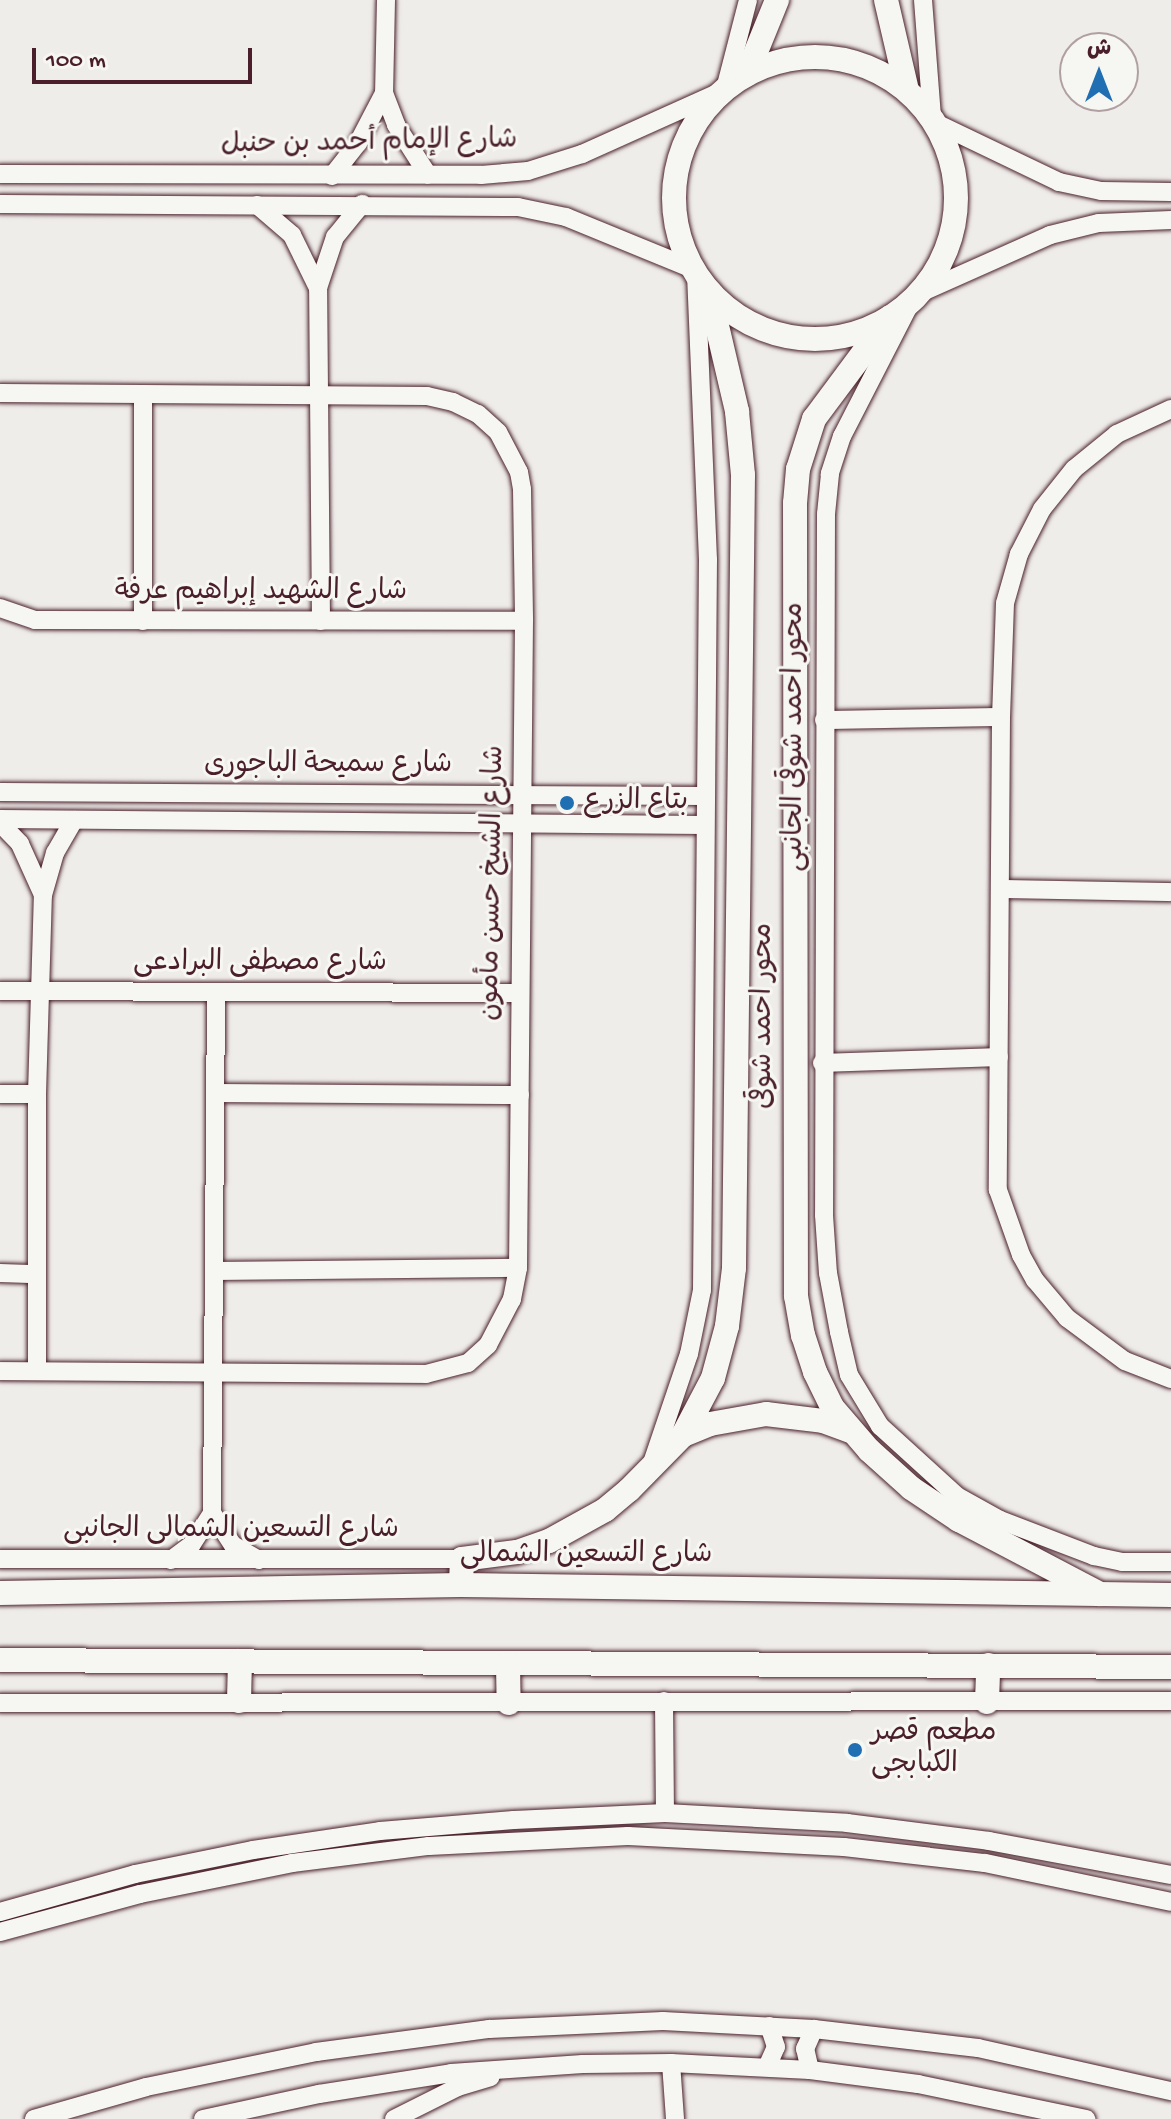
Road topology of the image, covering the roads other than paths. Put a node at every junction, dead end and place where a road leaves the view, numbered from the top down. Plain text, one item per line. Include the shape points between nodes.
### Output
1 (386, 0) edge
2 (748, 0) edge
3 (777, 0) edge
4 (886, 0) edge
5 (923, 0) edge
6 (747, 74) junction
7 (724, 90) junction
8 (907, 90) junction
9 (384, 93) junction
10 (933, 120) junction
11 (0, 174) edge
12 (238, 175) junction
13 (428, 175) junction
14 (332, 176) junction
15 (1171, 192) edge
16 (0, 204) edge
17 (362, 204) junction
18 (247, 205) junction
19 (1171, 220) edge
20 (699, 278) junction
21 (318, 288) junction
22 (915, 297) junction
23 (890, 317) junction
24 (0, 393) edge
25 (143, 394) junction
26 (319, 395) junction
27 (1171, 409) edge
28 (0, 608) edge
29 (143, 621) junction
30 (321, 621) junction
31 (524, 621) junction
32 (1001, 717) junction
33 (824, 720) junction
34 (0, 792) edge
35 (523, 795) junction
36 (705, 796) junction
37 (74, 820) junction
38 (0, 821) edge
39 (523, 824) junction
40 (704, 825) junction
41 (1000, 889) junction
42 (1171, 892) edge
43 (43, 895) junction
44 (0, 991) edge
45 (40, 991) junction
46 (216, 992) junction
47 (520, 993) junction
48 (999, 1057) junction
49 (822, 1063) junction
50 (216, 1093) junction
51 (0, 1094) edge
52 (37, 1094) junction
53 (520, 1095) junction
54 (518, 1268) junction
55 (214, 1271) junction
56 (0, 1273) edge
57 (37, 1274) junction
58 (0, 1371) edge
59 (37, 1371) junction
60 (214, 1373) junction
61 (1171, 1379) edge
62 (850, 1431) junction
63 (683, 1435) junction
64 (650, 1469) junction
65 (212, 1513) junction
66 (0, 1559) edge
67 (462, 1559) junction
68 (171, 1560) junction
69 (259, 1560) junction
70 (1171, 1562) edge
71 (461, 1585) junction
72 (0, 1593) edge
73 (1100, 1594) junction
74 (1171, 1595) edge
75 (0, 1649) edge
76 (64, 1659) junction
77 (0, 1660) edge
78 (240, 1661) junction
79 (508, 1664) junction
80 (988, 1665) junction
81 (1171, 1667) edge
82 (239, 1701) junction
83 (664, 1701) junction
84 (1171, 1701) edge
85 (987, 1702) junction
86 (0, 1703) edge
87 (509, 1703) junction
88 (665, 1813) junction
89 (514, 1820) junction
90 (516, 1840) junction
91 (135, 1874) junction
92 (1171, 1875) edge
93 (140, 1894) junction
94 (1171, 1902) edge
95 (0, 1912) edge
96 (0, 1932) edge
97 (769, 2026) junction
98 (814, 2029) junction
99 (671, 2063) junction
100 (767, 2067) junction
101 (517, 2068) junction
102 (810, 2070) junction
103 (1171, 2091) edge
104 (34, 2119) edge
105 (203, 2119) edge
106 (394, 2119) edge
107 (675, 2119) edge
108 (1086, 2119) edge

1 - 9 street
2 - 7 street
3 - 6 main road
4 - 8 main road
5 - 10 street
6 - 7 main road
6 - 8 main road via 813,57 878,72
7 - 13 street, شارع الإمام أحمد بن حنبل via 558,163 528,171
7 - 20 main road via 703,112 678,161 675,217
8 - 10 main road
9 - 13 street via 396,125
9 - 14 street via 358,143
10 - 15 street via 1059,182 1101,191
10 - 22 main road via 954,170 955,223 936,272
11 - 12 street, شارع الإمام أحمد بن حنبل
12 - 14 street, شارع الإمام أحمد بن حنبل
12 - 18 street
13 - 14 street, شارع الإمام أحمد بن حنبل
16 - 18 street, شارع الإمام أحمد بن حنبل
17 - 18 street, شارع الإمام أحمد بن حنبل
17 - 20 street, شارع الإمام أحمد بن حنبل via 542,210
17 - 21 street via 335,237
18 - 21 street via 292,235
19 - 22 street via 1099,223 1050,235
20 - 23 main road via 744,319 795,337 839,336
20 - 36 street via 707,494
20 - 63 main road, محور احمد شوقى via 737,411 743,475 734,1268 727,1326 713,1378
21 - 26 street
22 - 23 main road
22 - 33 street, محور احمد شوقى الجانبى via 842,436 830,474
23 - 62 main road, محور احمد شوقى via 814,419 803,443 795,503 796,1296 815,1372
24 - 25 street, شارع الشيخ حسن مأمون
25 - 26 street, شارع الشيخ حسن مأمون
25 - 29 street
26 - 30 street
26 - 31 street, شارع الشيخ حسن مأمون via 427,396 478,414 498,432 513,455 522,489
27 - 32 street via 1094,450 1042,509 1019,554 1005,603
28 - 29 street, شارع الشهيد إبراهيم عرفة via 35,620
29 - 30 street, شارع الشهيد إبراهيم عرفة
30 - 31 street, شارع الشهيد إبراهيم عرفة
31 - 35 street, شارع الشيخ حسن مأمون
32 - 33 street
32 - 41 street
33 - 49 street, محور احمد شوقى الجانبى
34 - 35 street, شارع سميحة الباجورى
35 - 36 street, شارع سميحة الباجورى
35 - 39 street, شارع الشيخ حسن مأمون
36 - 40 street
37 - 38 street, شارع سميحة الباجورى
37 - 39 street, شارع سميحة الباجورى
37 - 43 street via 55,853
38 - 43 street via 28,858
39 - 40 street, شارع سميحة الباجورى
39 - 47 street, شارع الشيخ حسن مأمون
40 - 64 street via 702,1290 689,1354
41 - 42 street
41 - 48 street
43 - 45 street
44 - 45 street, شارع مصطفى البرادعى
45 - 46 street, شارع مصطفى البرادعى
45 - 52 street
46 - 47 street, شارع مصطفى البرادعى
46 - 50 street
47 - 53 street, شارع الشيخ حسن مأمون
48 - 49 street
48 - 61 street via 998,1190 1021,1255 1067,1318 1125,1361
49 - 70 street, محور احمد شوقى الجانبى via 828,1273 849,1375 880,1426 957,1496 1052,1542 1122,1562
50 - 53 street
50 - 55 street
51 - 52 street
52 - 57 street
53 - 54 street, شارع الشيخ حسن مأمون
54 - 55 street
54 - 60 street, شارع الشيخ حسن مأمون via 512,1299 488,1345 468,1363 445,1372
55 - 60 street
56 - 57 street
57 - 59 street
58 - 59 street, شارع الشيخ حسن مأمون
59 - 60 street, شارع الشيخ حسن مأمون
60 - 65 street
62 - 63 main road via 823,1421 766,1414 710,1424
62 - 73 main road, محور احمد شوقى via 911,1488 959,1520
63 - 64 main road, محور احمد شوقى
64 - 67 main road, محور احمد شوقى via 605,1510 549,1541 517,1552
65 - 68 street via 192,1544
65 - 69 street via 227,1538
66 - 68 street, شارع التسعين الشمالى الجانبى
67 - 69 street, شارع التسعين الشمالى الجانبى
67 - 71 main road
68 - 69 street, شارع التسعين الشمالى الجانبى
71 - 72 main road, شارع التسعين الشمالى
71 - 73 main road, شارع التسعين الشمالى
73 - 74 main road, شارع التسعين الشمالى
75 - 76 main road
76 - 77 main road
76 - 78 main road
78 - 79 main road
78 - 82 main road
79 - 80 main road
79 - 87 main road
80 - 81 main road
80 - 85 main road
82 - 86 street
82 - 87 street
83 - 85 street
83 - 87 street
83 - 88 street
84 - 85 street
88 - 89 street
88 - 92 street via 879,1827 989,1841
89 - 90 street
89 - 91 street via 380,1831
90 - 93 street via 292,1863
90 - 94 street via 681,1837 844,1847 985,1863
91 - 93 street
91 - 95 street
93 - 96 street
97 - 98 street
97 - 100 street via 776,2047
97 - 104 street via 663,2021 409,2037 231,2068
98 - 102 street via 805,2049
98 - 103 street via 978,2048
99 - 100 street
99 - 101 street
99 - 107 street
100 - 102 street
101 - 105 street via 385,2082
101 - 106 street via 458,2087
102 - 108 street via 985,2095

